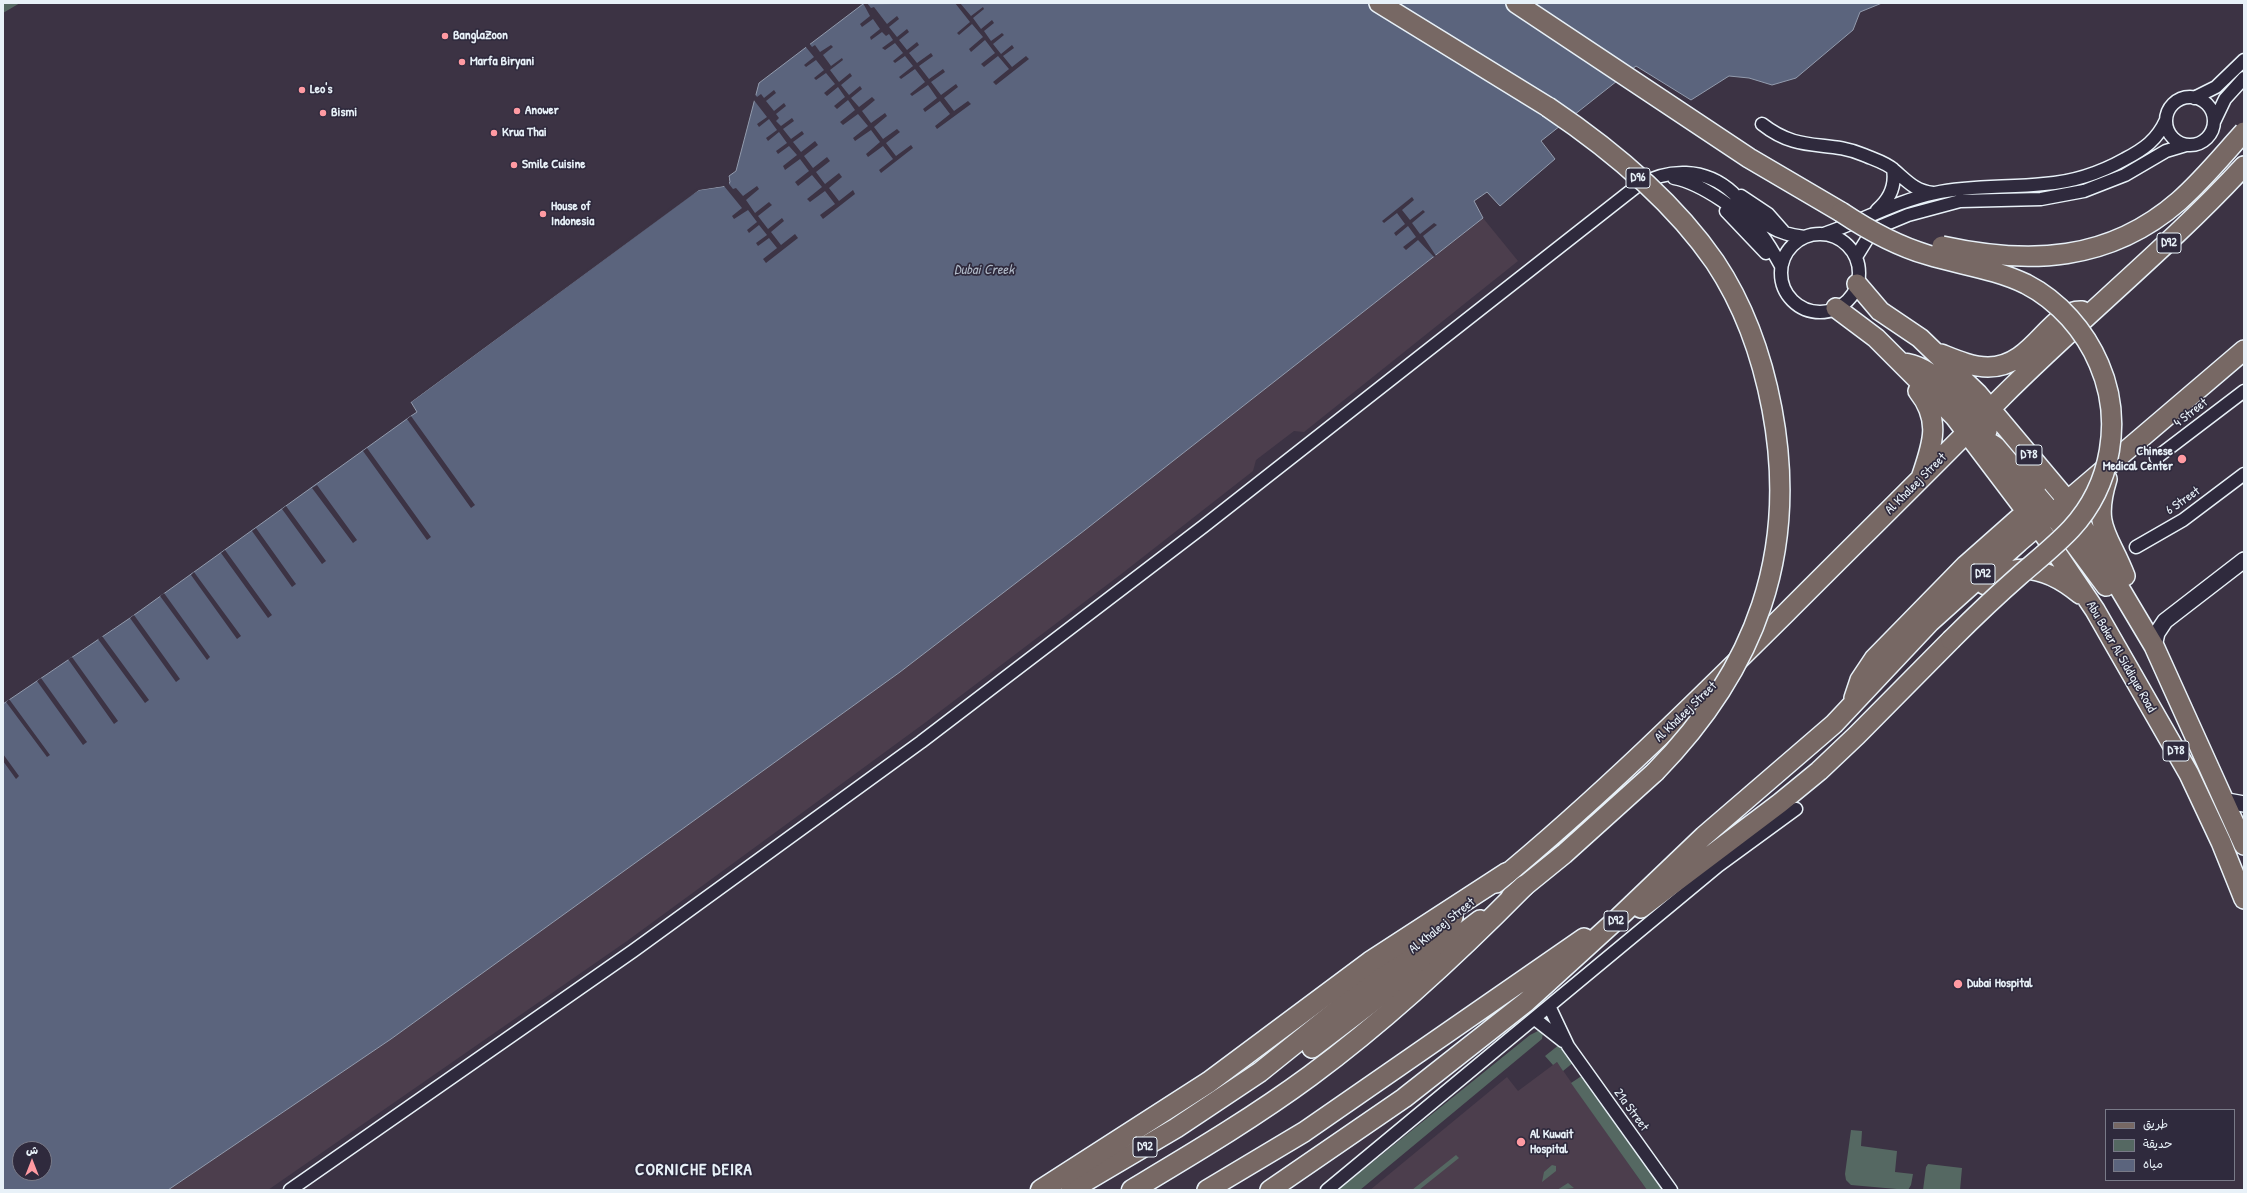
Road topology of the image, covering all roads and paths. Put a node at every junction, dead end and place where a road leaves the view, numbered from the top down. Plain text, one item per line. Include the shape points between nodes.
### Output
1 (1379, 3) edge
2 (1523, 7) edge
3 (2244, 60) edge
4 (2244, 78) edge
5 (2194, 98) junction
6 (2166, 120) junction
7 (2214, 122) junction
8 (1762, 124) dead end
9 (2244, 132) edge
10 (2186, 145) junction
11 (2244, 166) edge
12 (1893, 169) junction
13 (1657, 176) junction
14 (1934, 193) junction
15 (1841, 212) junction
16 (1871, 215) junction
17 (1824, 234) junction
18 (1804, 237) junction
19 (1856, 257) junction
20 (1781, 269) junction
21 (1857, 284) junction
22 (1836, 308) junction
23 (2089, 313) junction
24 (2244, 350) edge
25 (1935, 352) junction
26 (1902, 362) junction
27 (2244, 391) edge
28 (1984, 420) junction
29 (1995, 442) junction
30 (2029, 455) junction
31 (2156, 458) dead end
32 (2114, 461) junction
33 (2244, 474) edge
34 (2001, 477) junction
35 (1921, 480) junction
36 (2035, 488) junction
37 (2067, 500) junction
38 (2052, 513) junction
39 (2032, 518) junction
40 (2136, 547) dead end
41 (2244, 560) edge
42 (2129, 605) junction
43 (2095, 610) junction
44 (1930, 622) junction
45 (2154, 646) junction
46 (1853, 705) junction
47 (2222, 800) junction
48 (2244, 804) edge
49 (1796, 808) dead end
50 (2242, 834) edge
51 (1507, 873) junction
52 (1524, 886) junction
53 (2243, 894) edge
54 (1614, 922) junction
55 (1550, 1008) junction
56 (1535, 1019) junction
57 (1568, 1046) junction
58 (1223, 1098) junction
59 (1136, 1188) edge
60 (290, 1190) edge
61 (1041, 1190) edge
62 (1071, 1190) edge
63 (1207, 1190) edge
64 (1270, 1190) edge
65 (1327, 1190) edge
66 (1671, 1190) edge

1 - 52 main road, D96, bridge via 1523,91 1591,137 1654,192 1715,262 1735,296 1751,332 1768,388 1779,456 1781,495 1778,534 1766,591 1741,655 1717,698 1655,772 1602,821
2 - 15 main road via 1749,158
3 - 5 street via 2216,87
4 - 7 street via 2225,99
5 - 6 street via 2182,99 2173,105
5 - 7 street via 2209,106
6 - 10 street via 2172,136
6 - 14 street via 2146,147 2093,174 2046,184 1978,186
7 - 10 street via 2207,138 2198,144
8 - 12 street via 1792,141 1846,149 1863,154
9 - 15 main road, bridge via 2193,188 2161,215 2120,238 2069,254 2016,257 1956,249 1887,231
10 - 19 street via 2166,151 2125,175 2084,191 2041,199 1960,201 1908,215 1879,227 1869,236
11 - 23 main road, Al Khaleej Street / D92 via 2170,242
12 - 14 street via 1911,186
12 - 16 street via 1895,178 1890,195
13 - 18 street via 1678,172 1717,182 1734,193 1760,221 1785,234
13 - 20 street via 1688,182 1716,197 1754,226 1765,239
13 - 60 street via 1627,193 1204,526 921,742 633,952
14 - 16 street
15 - 54 main road, bridge via 1868,230 1898,244 1929,255 2003,274 2040,292 2062,310 2081,331 2096,357 2106,385 2112,412 2112,440 2106,468 2089,506 2061,539 2005,587 1950,640 1858,735 1799,789 1658,896
16 - 17 street
17 - 18 street
17 - 19 street via 1843,242
18 - 20 street via 1787,251
19 - 21 street via 1859,271
20 - 22 street via 1787,295 1798,306 1817,312
21 - 22 street via 1851,296
21 - 25 main road via 1880,311 1914,333
22 - 26 main road via 1863,327
23 - 25 main road via 2077,311 2067,314 2026,354 2008,364 1979,366
23 - 28 main road, Al Khaleej Street / D92
24 - 32 main road, D92
25 - 28 main road
26 - 28 main road
26 - 35 main road via 1906,376 1929,406 1932,414 1933,431
27 - 31 street, 4 Street
28 - 29 main road
28 - 29 main road via 1982,438
28 - 30 main road, D78
28 - 34 main road, Abu Baker Al Siddique Road / D78
28 - 35 main road, Al Khaleej Street / D92
29 - 34 main road
29 - 36 main road
30 - 36 main road via 2034,467
30 - 37 main road, D78
32 - 37 main road, D92
32 - 42 main road via 2101,499 2102,524 2105,537 2125,575
33 - 40 street, 6 Street via 2183,520
34 - 39 main road, Abu Baker Al Siddique Road / D78
35 - 51 main road, Al Khaleej Street / D92 via 1680,718 1595,797
36 - 37 main road via 2053,497
36 - 38 main road
36 - 39 main road
37 - 38 main road, D92
37 - 42 main road, D78
38 - 39 main road, D92
38 - 42 main road via 2114,598
39 - 43 main road, Abu Baker Al Siddique Road / D78
39 - 44 main road, D92
39 - 46 main road via 1966,565 1874,659 1860,680
41 - 45 street via 2176,611 2161,626
42 - 45 main road, D78
43 - 44 main road via 2080,594 2061,581 2030,569 2018,569 1998,575 1956,611
43 - 53 main road, Abu Baker Al Siddique Road / D78 via 2189,774
44 - 46 main road, D92
45 - 47 main road, D78
46 - 54 main road, D92 via 1814,742 1704,836
47 - 48 street
47 - 50 main road, D78
49 - 55 street via 1713,870
51 - 58 main road, Al Khaleej Street / D92 via 1290,1049
51 - 61 highway via 1370,962 1209,1082
52 - 58 main road via 1294,1061 1260,1081
52 - 59 highway via 1436,971 1316,1072 1245,1121
54 - 63 main road via 1566,950 1304,1132
54 - 64 main road, D92 via 1526,1002 1446,1066 1362,1128
55 - 56 street
55 - 57 street, 21a Street
56 - 57 street, 21a Street
56 - 65 street
57 - 66 street, 21a Street
58 - 62 main road, Al Khaleej Street / D92

